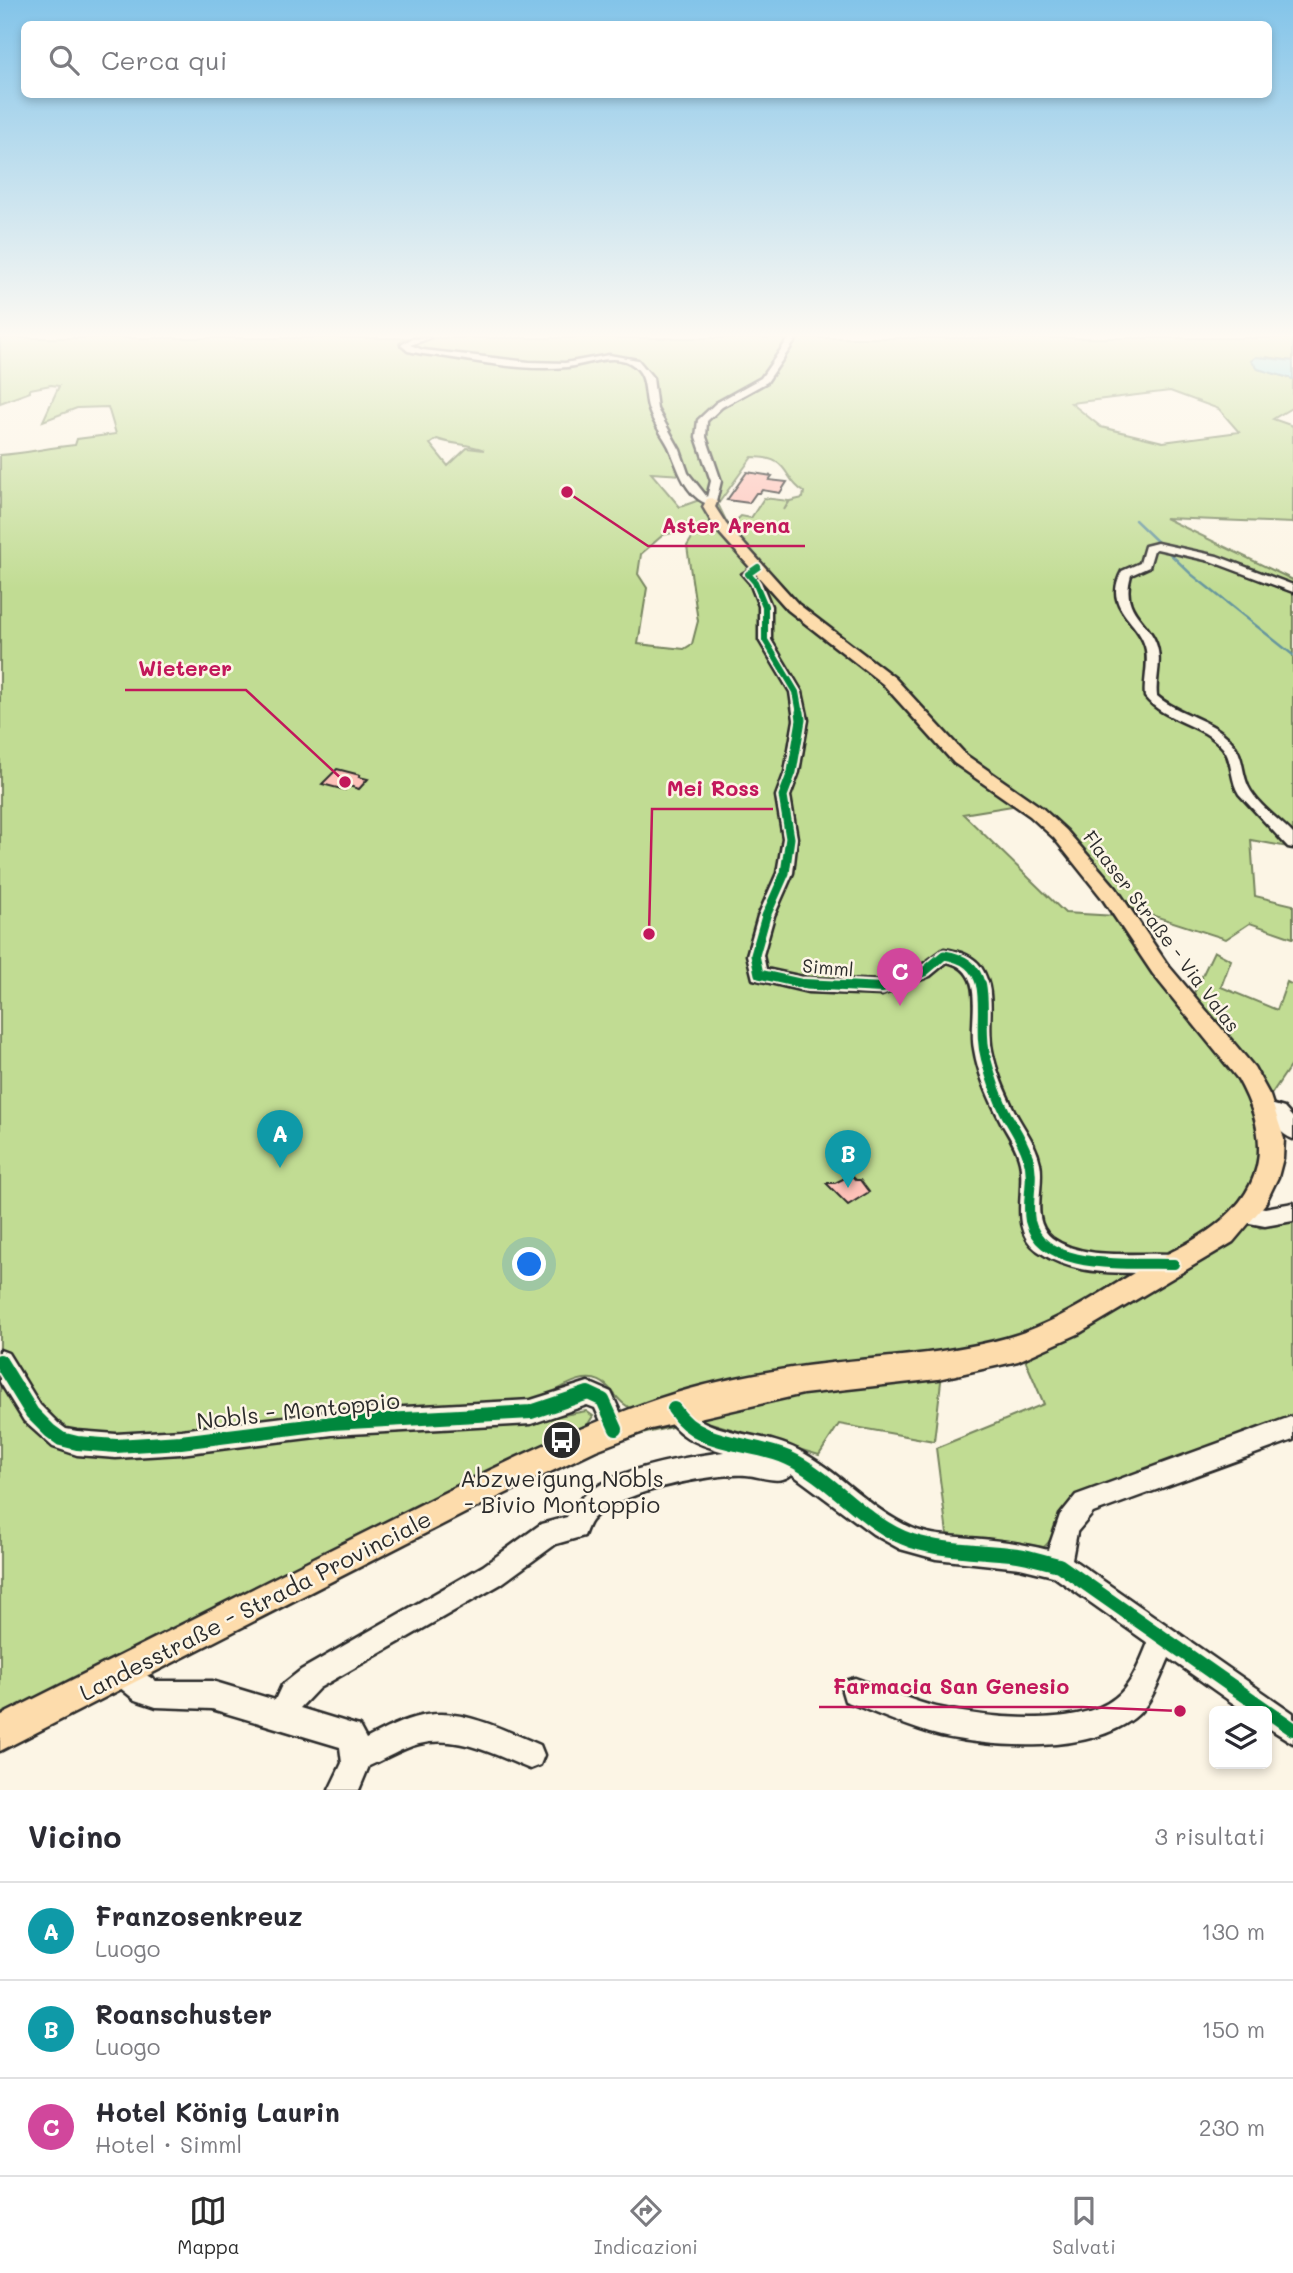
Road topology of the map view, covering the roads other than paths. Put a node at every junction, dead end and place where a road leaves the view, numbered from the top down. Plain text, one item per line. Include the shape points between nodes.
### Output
1 (660, 422) edge
2 (703, 422) edge
3 (711, 502) junction
4 (758, 567) junction
5 (1293, 589) edge
6 (1293, 843) edge
7 (1266, 1111) junction
8 (1293, 1131) edge
9 (1293, 1212) edge
10 (1246, 1214) junction
11 (1174, 1265) junction
12 (0, 1361) edge
13 (674, 1409) junction
14 (1293, 1428) edge
15 (615, 1429) junction
16 (791, 1459) junction
17 (1059, 1565) junction
18 (1164, 1638) junction
19 (122, 1673) junction
20 (855, 1691) dead end
21 (282, 1716) junction
22 (1293, 1729) edge
23 (0, 1734) edge
24 (530, 1755) dead end
25 (358, 1757) junction
26 (343, 1790) edge

1 - 3 street via 683,474 703,499
2 - 3 street, Flaaser Straße - Via Valas via 701,437 716,481
3 - 4 main road, Flaaser Straße - Via Valas via 709,508 721,526
4 - 7 main road, Flaaser Straße - Via Valas via 810,623 889,681 960,759 1060,834 1109,893 1160,969 1246,1073
4 - 11 street, Simml via 748,574 765,606 765,640 796,692 802,720 783,796 790,838 785,873 755,955 759,974 808,985 882,988 924,972 944,956 956,956 975,970 983,995 983,1049 1005,1112 1025,1143 1031,1168 1028,1224 1041,1241 1077,1261
5 - 6 street via 1213,558 1159,546 1147,549 1145,565 1124,576 1130,616 1152,647 1152,697 1221,738 1238,760 1244,791
7 - 8 street via 1277,1114
7 - 10 main road, Flaaser Straße - Via Valas via 1272,1152 1269,1176
9 - 10 street via 1265,1217
10 - 11 main road, Flaaser Straße - Via Valas via 1224,1234
11 - 13 main road, Landesstraße - Strada Provinciale via 1035,1342 968,1360 803,1380
12 - 15 street, Nobls - Montoppio via 40,1422 61,1439 77,1443 181,1442 332,1423 531,1412 588,1393 603,1400
13 - 15 main road, Landesstraße - Strada Provinciale
13 - 16 street via 677,1419 692,1430
14 - 17 street via 1084,1504 1066,1526
15 - 19 main road, Landesstraße - Strada Provinciale via 459,1501
16 - 17 street via 909,1540
16 - 21 street via 781,1469 745,1463 677,1473 633,1483 600,1497 582,1509 575,1527 550,1533 492,1575 310,1679 292,1695
17 - 18 street
18 - 20 street via 1126,1707 1097,1724 1033,1730 959,1725
18 - 22 street
19 - 21 street via 156,1694 212,1695
19 - 23 main road, Landesstraße - Strada Provinciale
21 - 25 street via 349,1736
24 - 25 street via 465,1731 430,1728
25 - 26 street

